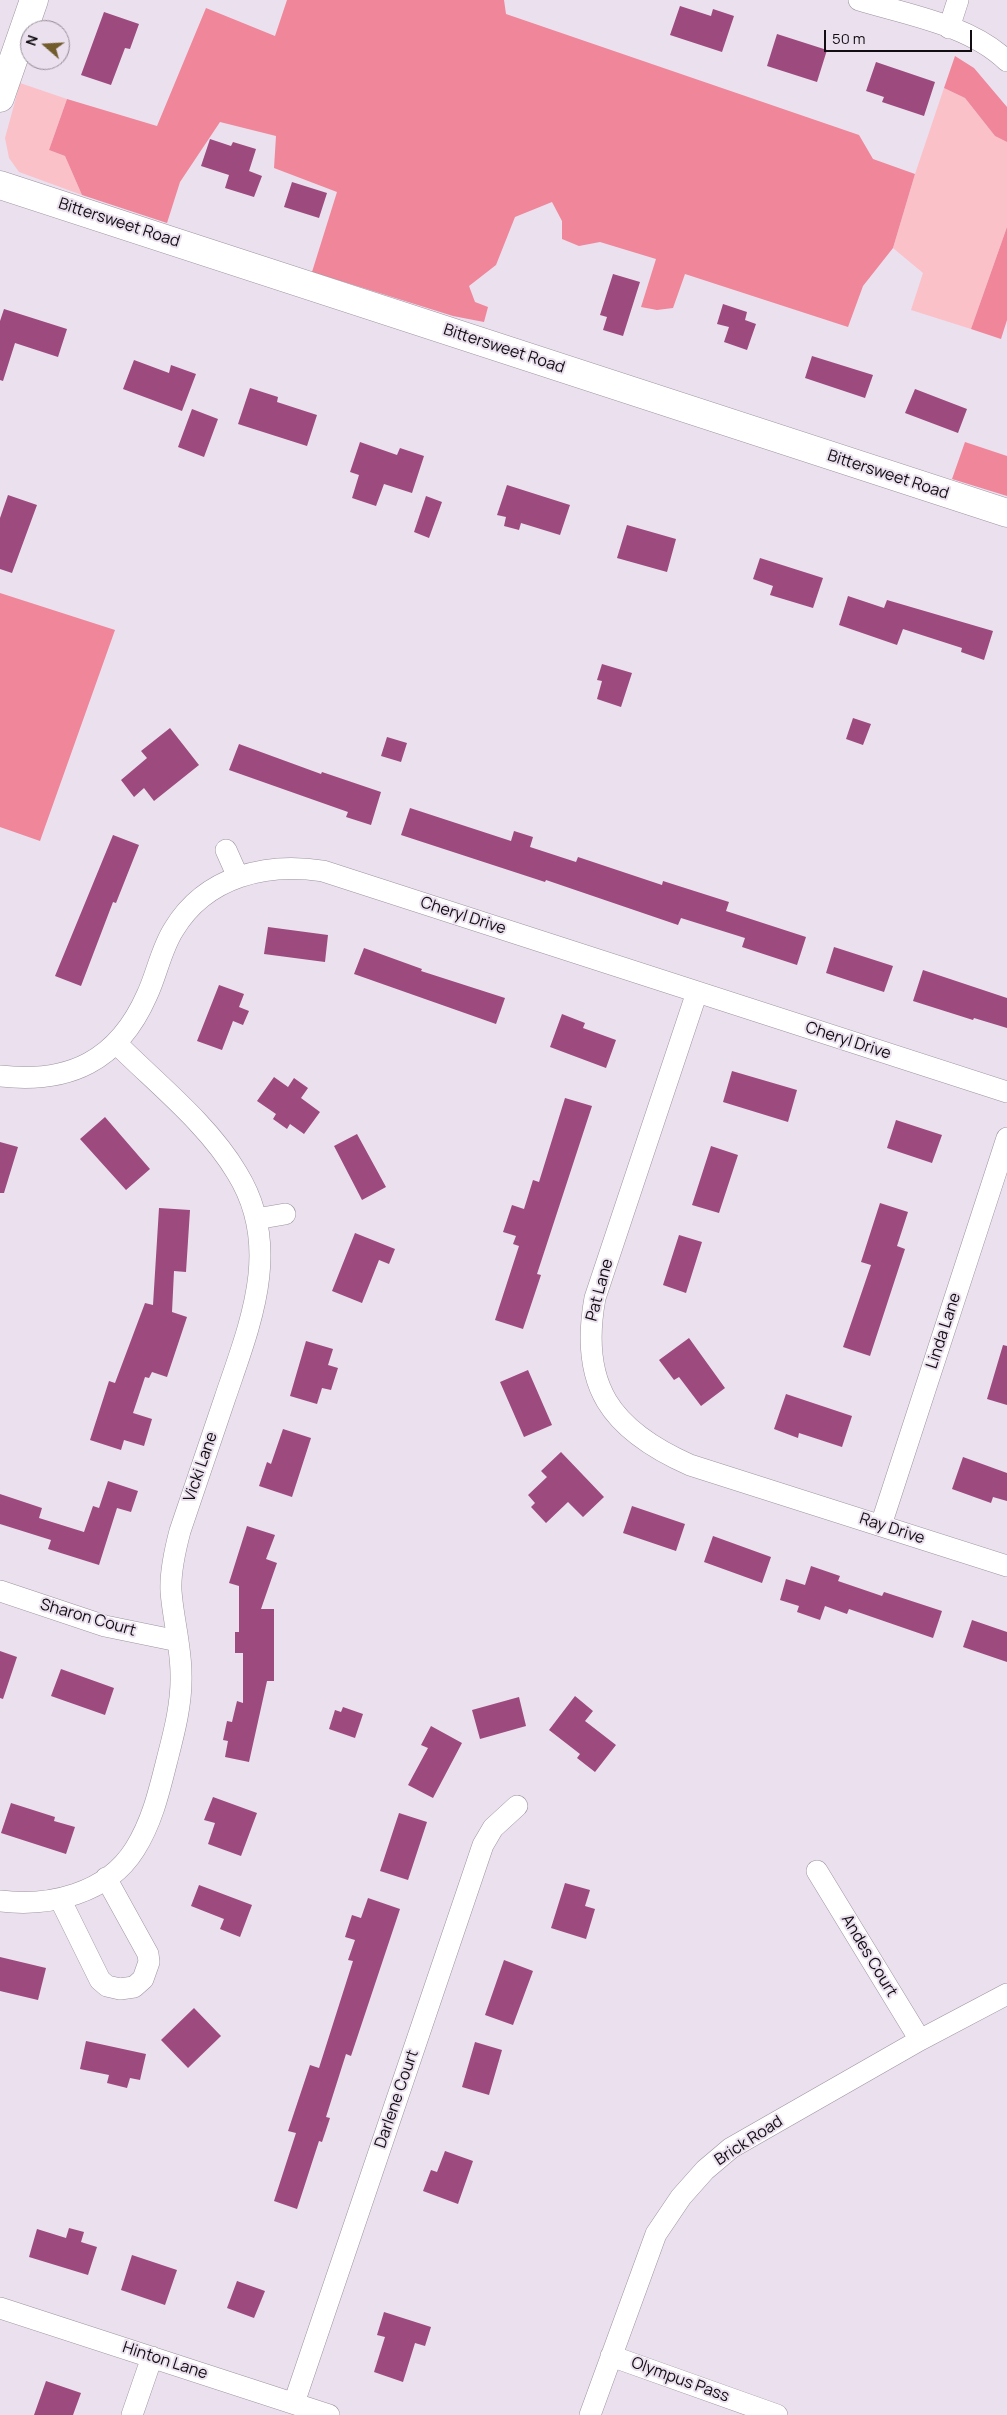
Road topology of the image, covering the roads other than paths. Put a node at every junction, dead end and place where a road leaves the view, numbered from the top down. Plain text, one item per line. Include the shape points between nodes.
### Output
1 (34, 0) edge
2 (859, 0) edge
3 (958, 0) edge
4 (949, 28) junction
5 (1007, 61) edge
6 (0, 98) edge
7 (0, 184) edge
8 (1007, 514) edge
9 (226, 850) dead end
10 (238, 877) junction
11 (698, 992) junction
12 (116, 1043) junction
13 (0, 1076) edge
14 (1007, 1092) edge
15 (1007, 1138) edge
16 (285, 1214) dead end
17 (256, 1219) junction
18 (777, 1492) joint
19 (881, 1525) junction
20 (1007, 1566) edge
21 (0, 1591) edge
22 (178, 1641) junction
23 (517, 1806) dead end
24 (817, 1871) dead end
25 (106, 1878) junction
26 (60, 1899) junction
27 (0, 1901) edge
28 (1007, 1994) edge
29 (920, 2040) junction
30 (0, 2308) edge
31 (611, 2356) junction
32 (152, 2357) junction
33 (294, 2403) junction
34 (132, 2415) edge
35 (330, 2415) edge
36 (590, 2415) edge
37 (777, 2415) edge

1 - 6 street
2 - 4 street
3 - 4 street
4 - 5 street via 974,36 994,48
7 - 8 street, Bittersweet Road
9 - 10 street
10 - 11 street, Cheryl Drive via 275,868 300,867 324,871
10 - 12 street, Cheryl Drive via 204,896 174,928 146,996
11 - 14 street, Cheryl Drive
11 - 18 street, Pat Lane via 595,1298 590,1323 593,1366 616,1415 650,1446 690,1465
12 - 13 street, Cheryl Drive via 89,1063 55,1076
12 - 17 street, Vicki Lane via 207,1133 227,1158 247,1191
15 - 19 street, Linda Lane
16 - 17 street
17 - 22 street, Vicki Lane via 261,1272 252,1318 174,1556 171,1589
18 - 19 street, Ray Drive
19 - 20 street, Ray Drive
21 - 22 street, Sharon Court via 105,1626
22 - 25 street, Vicki Lane via 181,1690 159,1794 135,1850
23 - 33 street, Darlene Court via 493,1828 482,1845
24 - 29 street, Andes Court
25 - 26 street, Vicki Lane via 84,1891
25 - 26 street via 148,1954 147,1971 134,1987 120,1989 107,1986 100,1980
26 - 27 street, Vicki Lane via 38,1903
28 - 29 street, Brick Road
29 - 31 street, Brick Road via 731,2148 705,2170 681,2197 656,2234
30 - 32 street, Hinton Lane
31 - 36 street, Brick Road
31 - 37 street, Olympus Pass
32 - 33 street, Hinton Lane
32 - 34 street
33 - 35 street, Hinton Lane

